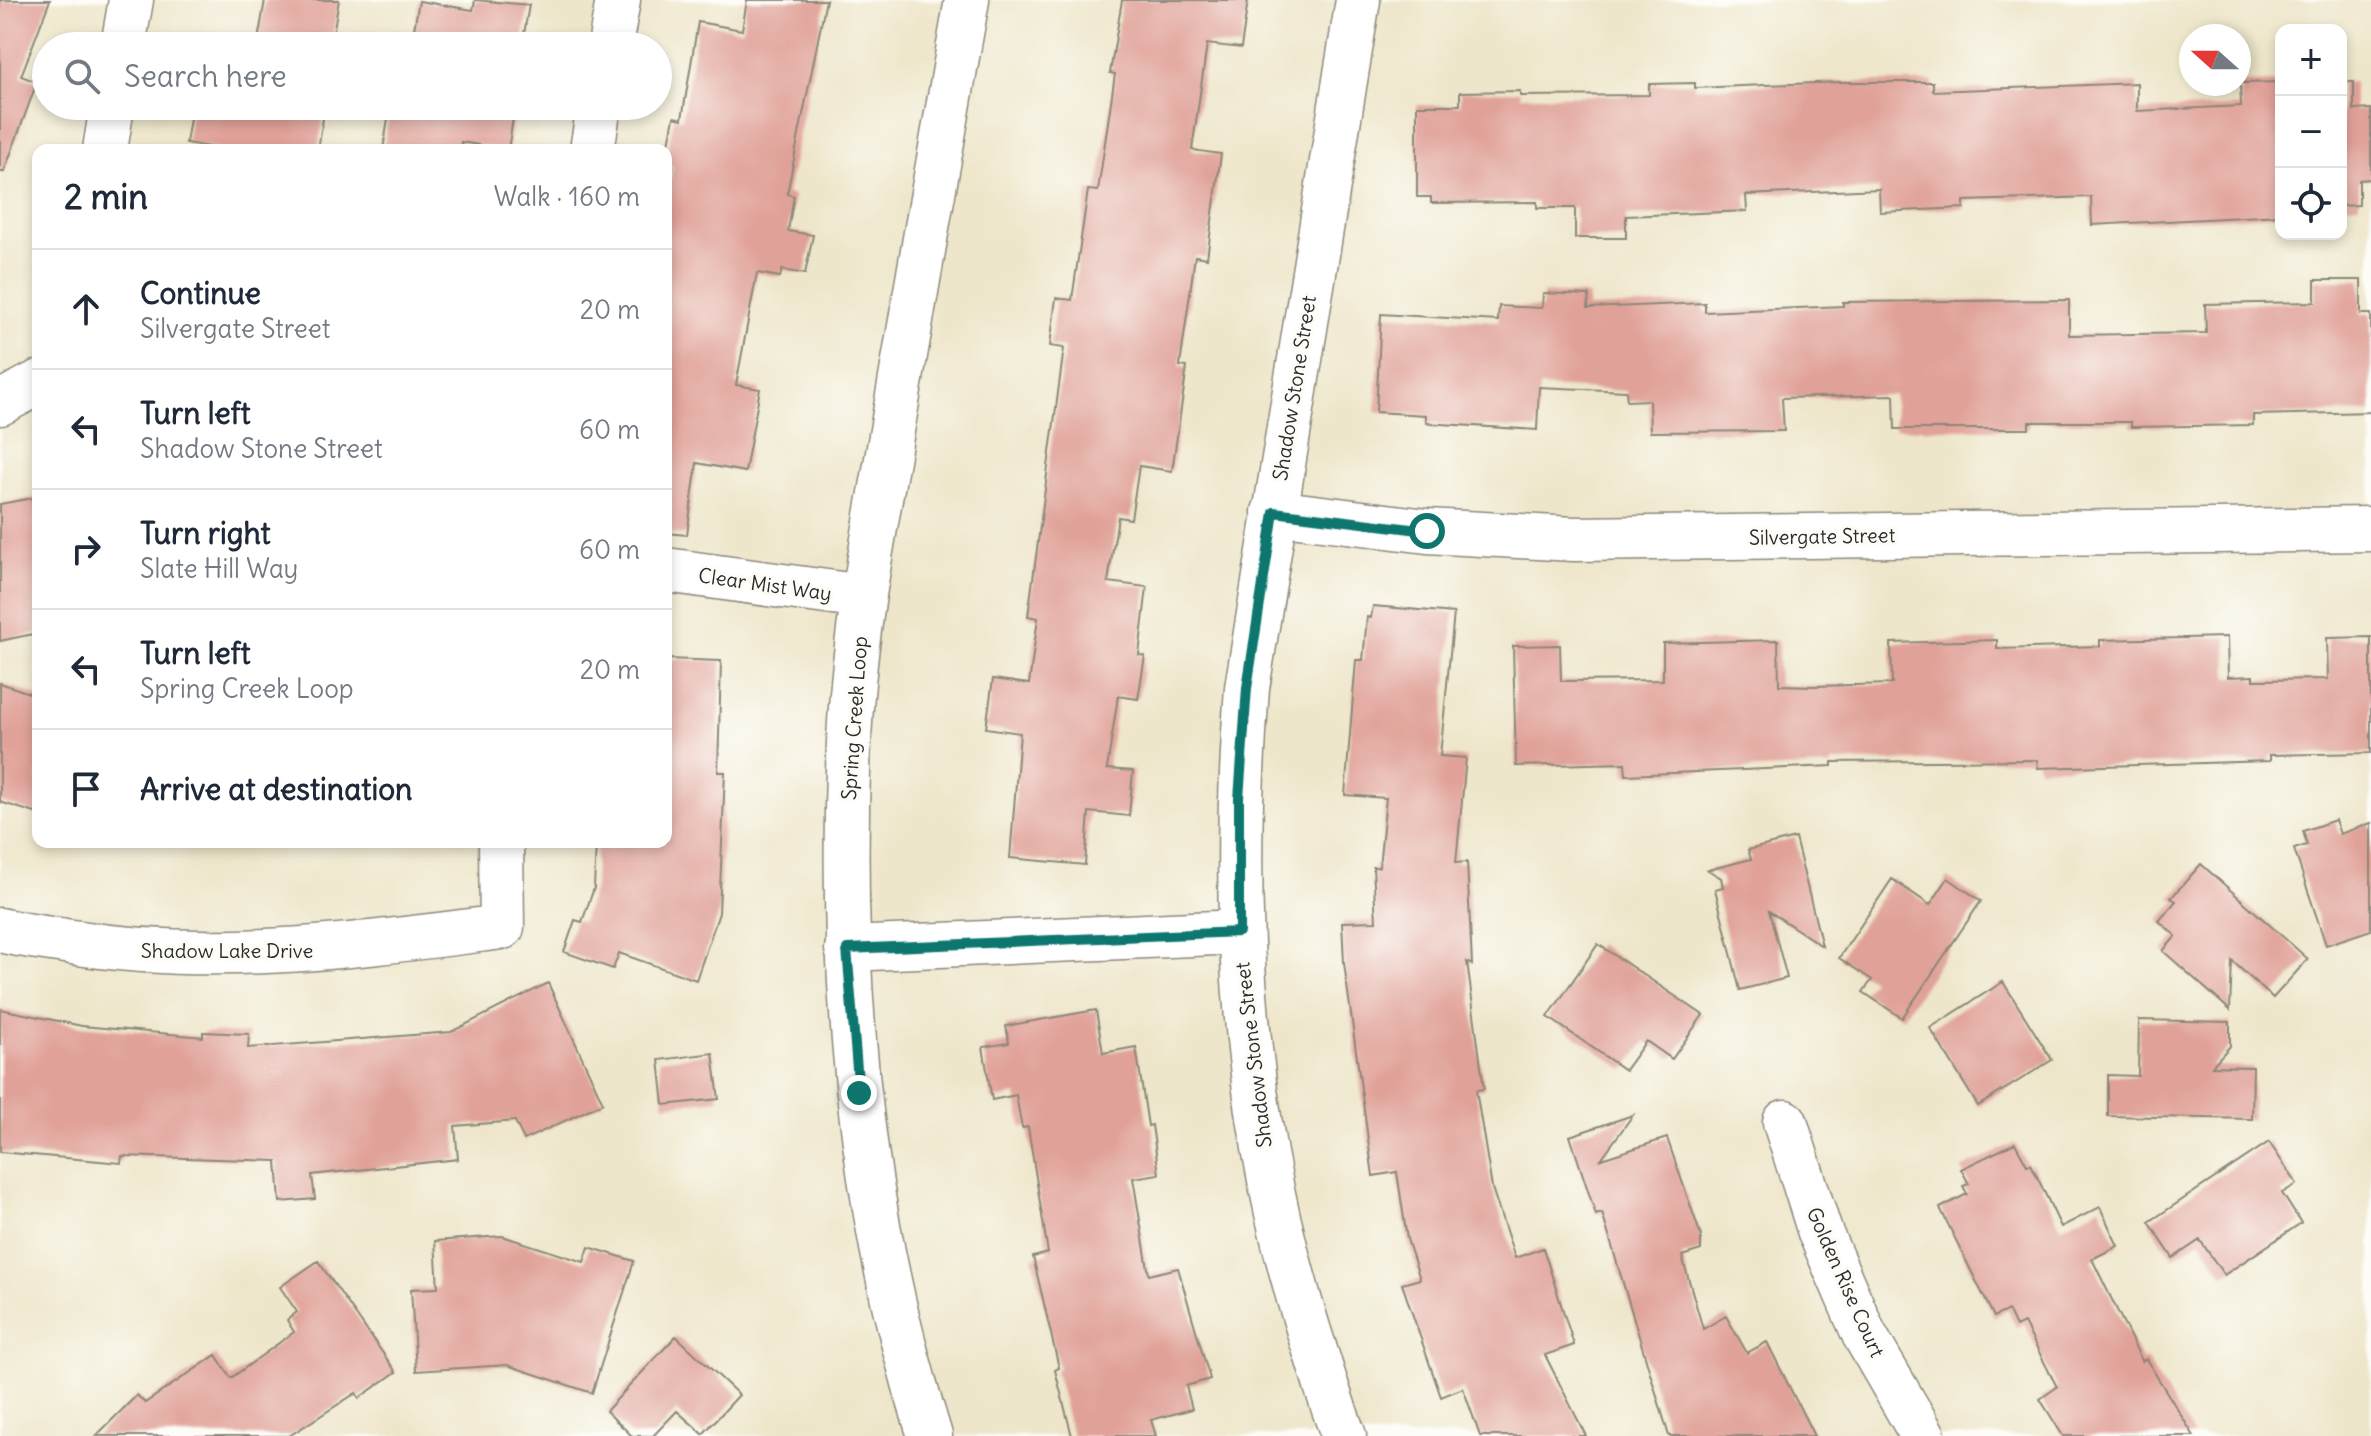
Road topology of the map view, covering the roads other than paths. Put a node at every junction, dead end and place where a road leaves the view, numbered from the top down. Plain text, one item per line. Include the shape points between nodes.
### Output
1 (131, 0) edge
2 (618, 0) edge
3 (967, 0) edge
4 (1358, 0) edge
5 (125, 32) edge
6 (612, 32) edge
7 (110, 120) edge
8 (597, 120) edge
9 (106, 144) edge
10 (593, 144) edge
11 (1274, 512) junction
12 (2371, 529) edge
13 (672, 571) edge
14 (863, 597) junction
15 (501, 848) edge
16 (0, 930) edge
17 (1239, 932) junction
18 (847, 949) junction
19 (1785, 1122) dead end
20 (930, 1436) edge
21 (1344, 1436) edge
22 (1923, 1436) edge

1 - 5 street
2 - 6 street
3 - 14 street, Spring Creek Loop
4 - 11 street, Shadow Stone Street
7 - 9 street
8 - 10 street
11 - 12 street, Silvergate Street via 1427,531 1574,539
11 - 17 street, Shadow Stone Street via 1247,688 1239,799
13 - 14 street, Clear Mist Way
14 - 18 street, Spring Creek Loop via 849,741
15 - 16 street, Shadow Lake Drive via 502,927 234,955 130,951
17 - 18 street
17 - 21 street, Shadow Stone Street via 1264,1154 1295,1290
18 - 20 street, Spring Creek Loop via 859,1093 880,1231
19 - 22 street, Golden Rise Court via 1820,1232 1864,1334

